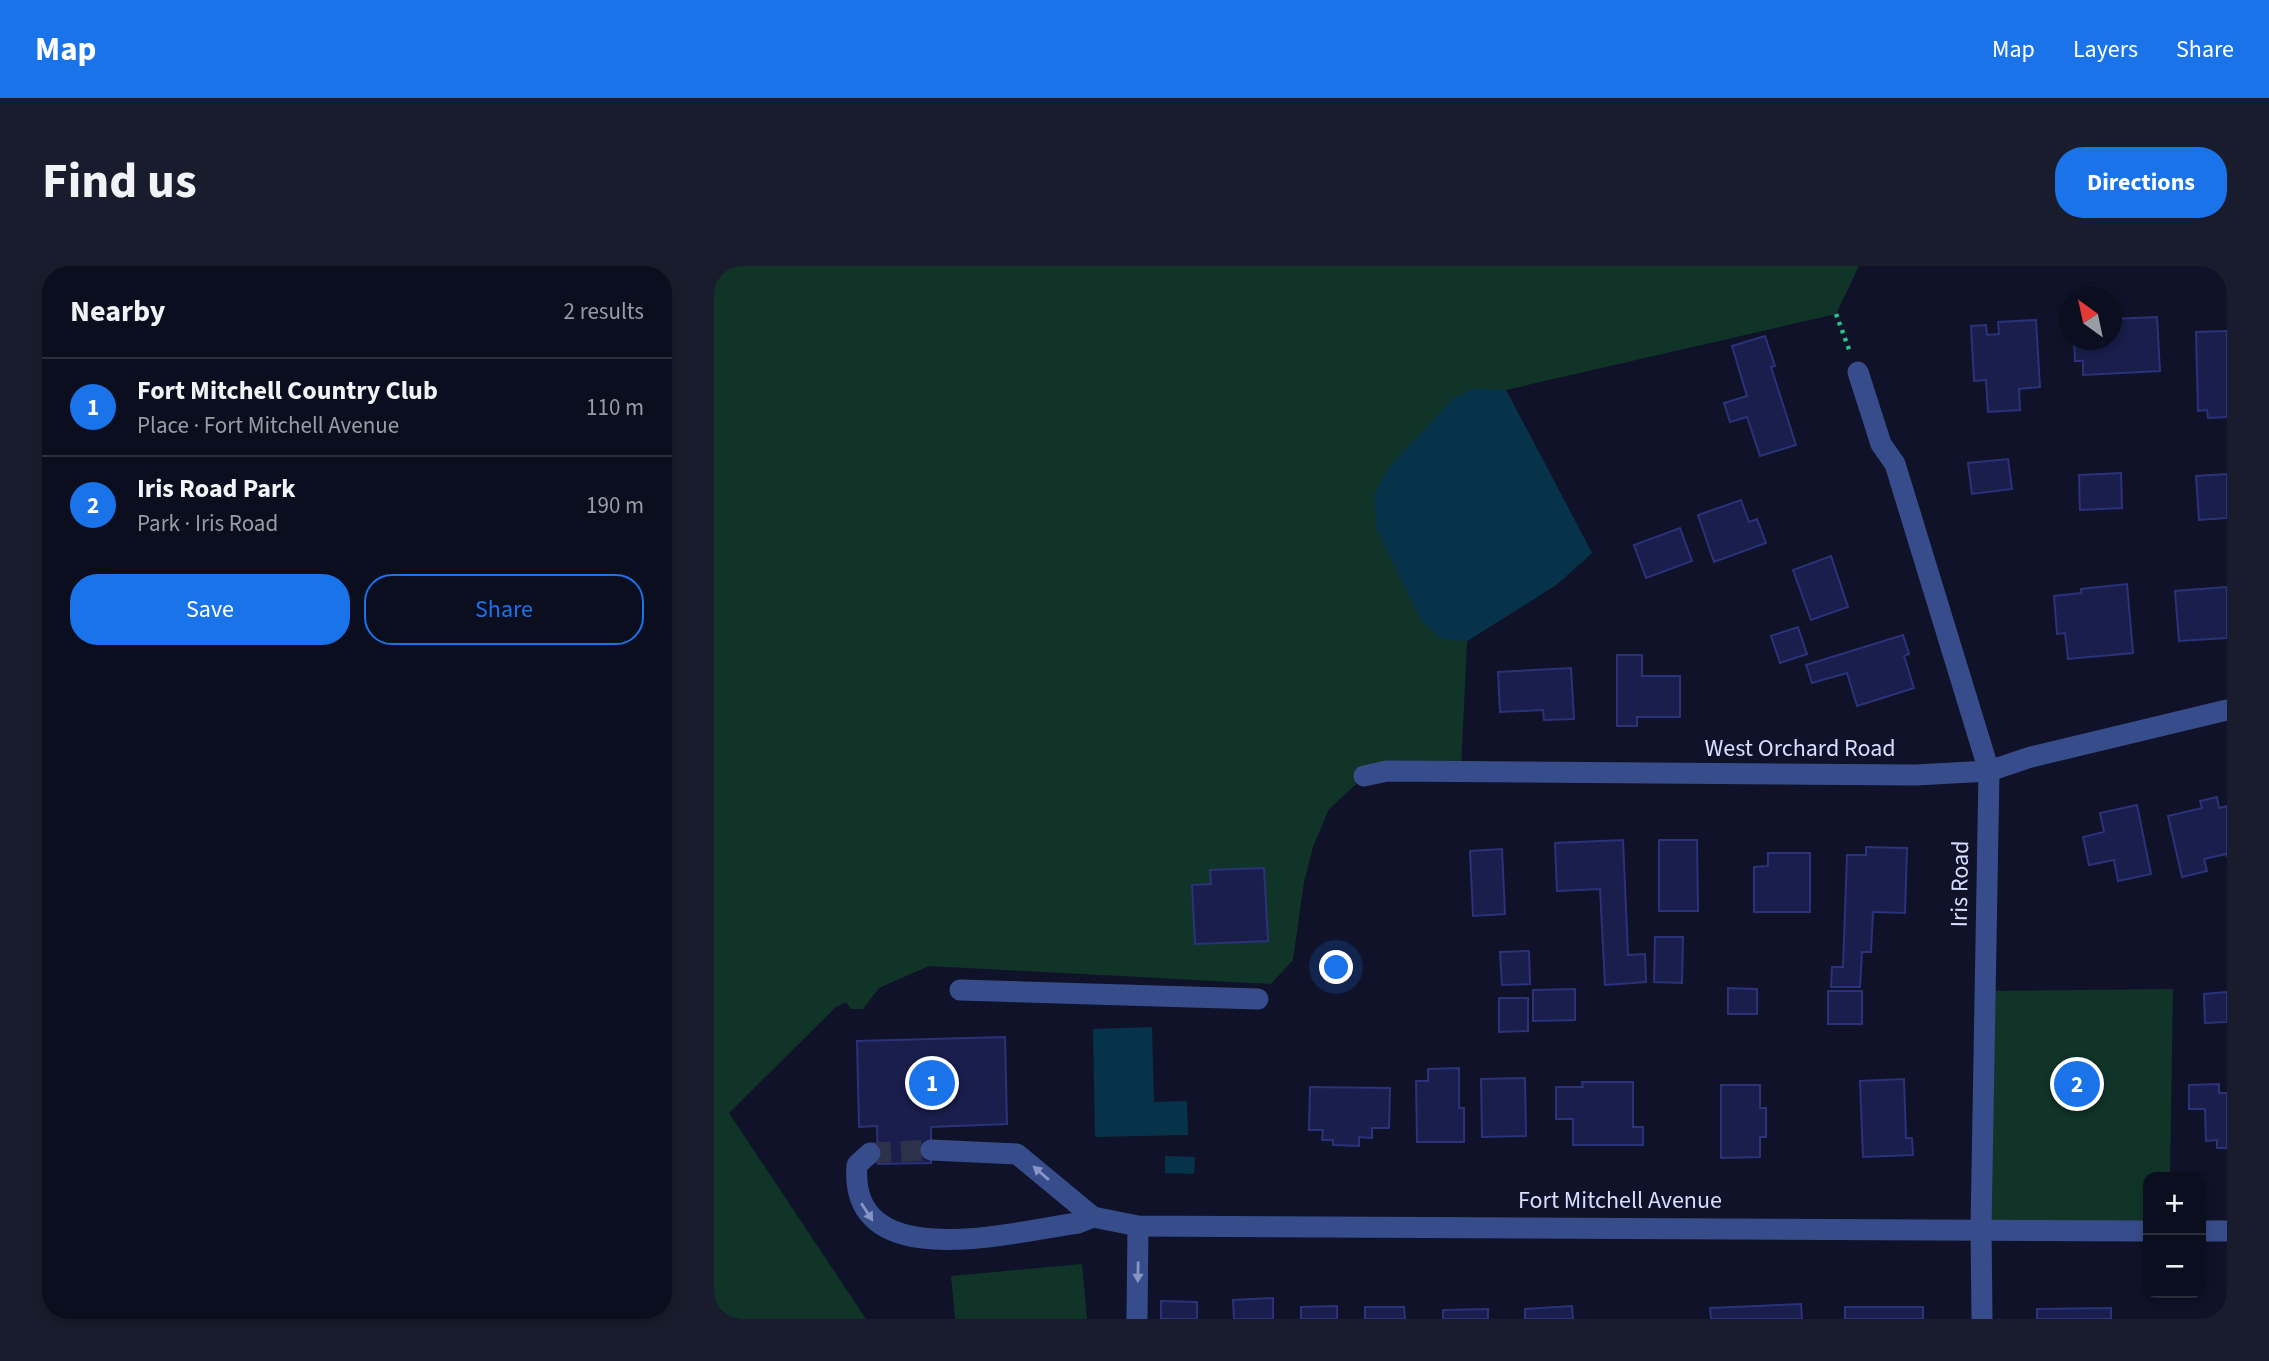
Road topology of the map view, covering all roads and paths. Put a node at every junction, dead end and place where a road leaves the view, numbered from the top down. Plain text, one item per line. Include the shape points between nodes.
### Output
1 (1836, 314) dead end
2 (1858, 372) joint
3 (2227, 710) edge
4 (1989, 771) junction
5 (1364, 776) dead end
6 (960, 990) dead end
7 (1258, 999) dead end
8 (931, 1150) tunnel mouth
9 (870, 1153) dead end
10 (1093, 1217) junction
11 (1138, 1226) junction
12 (1981, 1228) junction
13 (2143, 1231) edge
14 (2206, 1231) edge
15 (2227, 1231) edge
16 (1137, 1319) edge
17 (1982, 1319) edge

1 - 2 path
2 - 4 street, Iris Road via 1881,444 1895,464
3 - 4 street, West Orchard Road
4 - 5 street, West Orchard Road via 1902,775 1387,771
4 - 12 street, Iris Road
6 - 7 street
10 -> 8 street via 1017,1154
9 -> 10 street via 857,1165 855,1185 864,1211 894,1233 926,1240 970,1237 1078,1223
10 - 11 street, Fort Mitchell Avenue
11 - 12 street, Fort Mitchell Avenue
11 -> 16 street
12 - 13 street, Fort Mitchell Avenue
12 - 17 street, Iris Road
14 - 15 street

